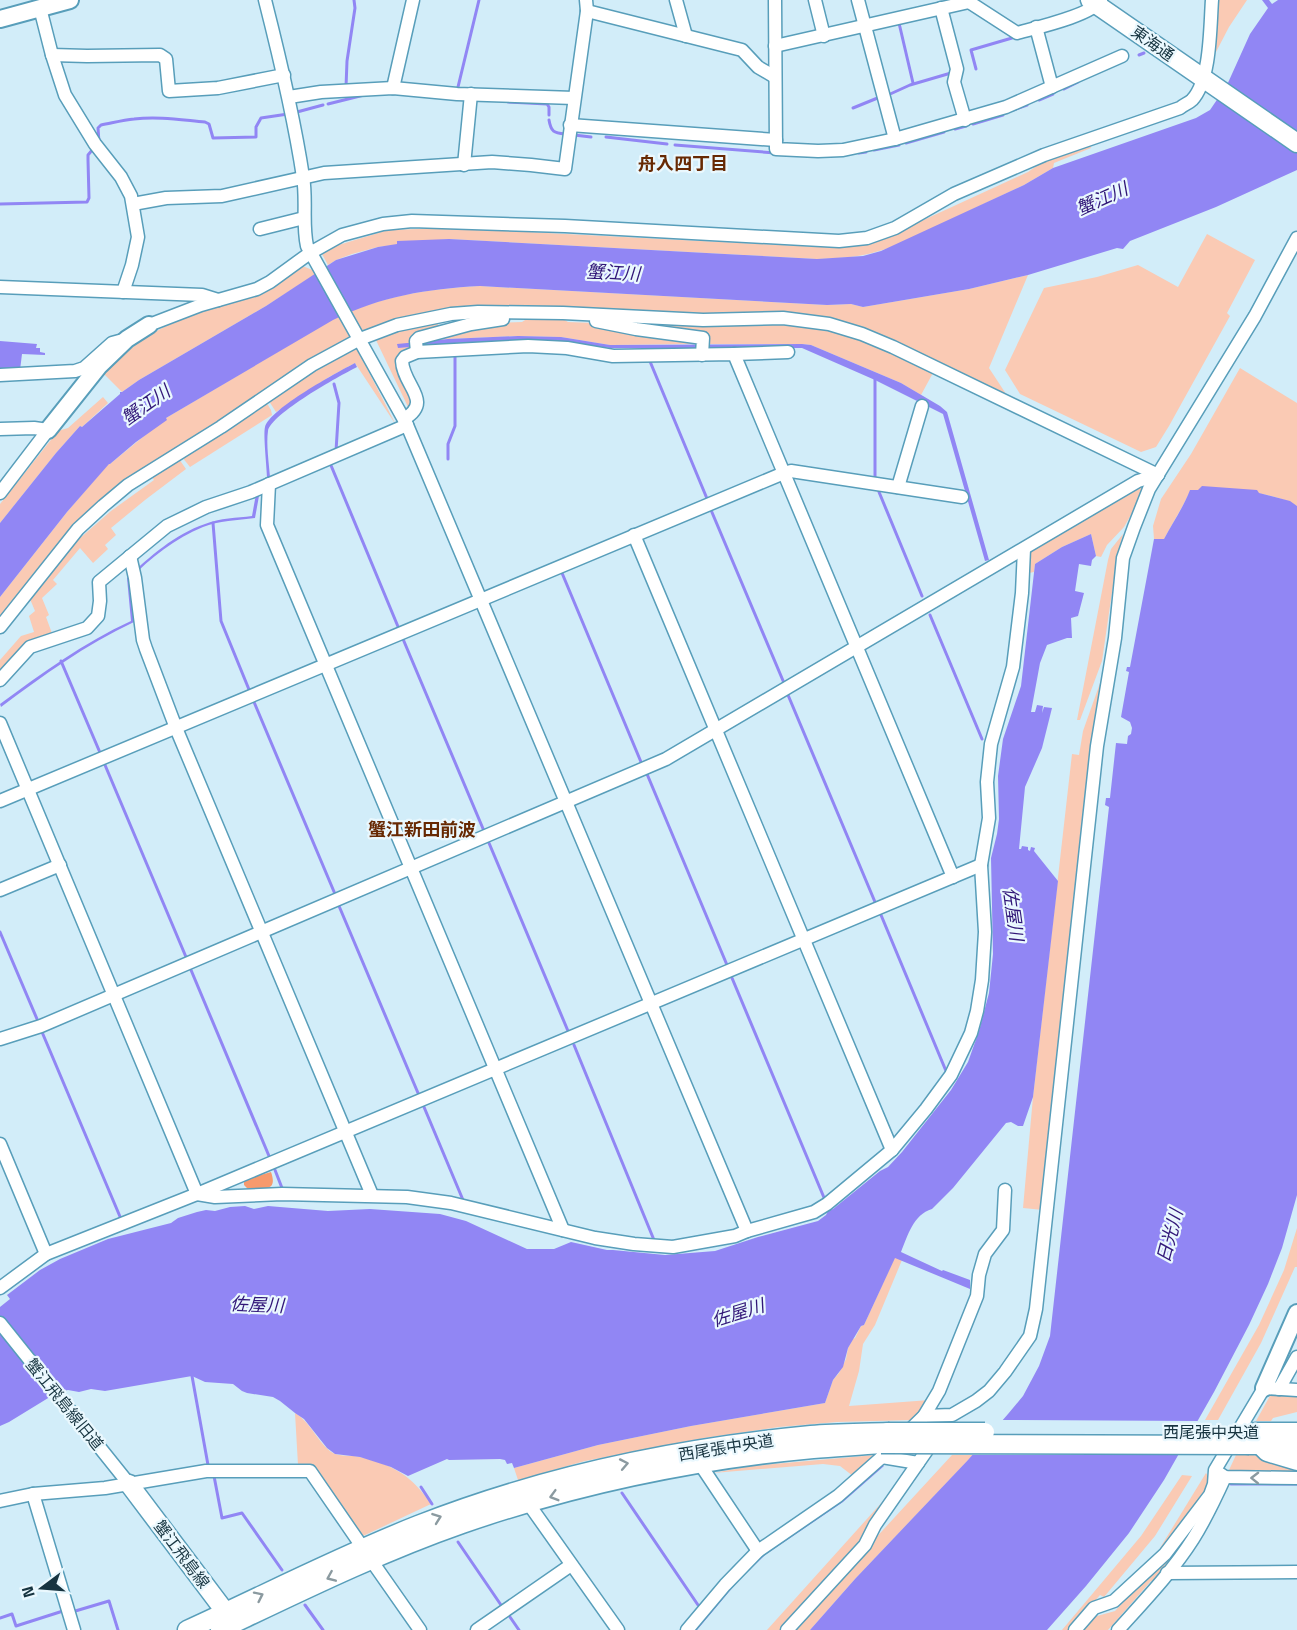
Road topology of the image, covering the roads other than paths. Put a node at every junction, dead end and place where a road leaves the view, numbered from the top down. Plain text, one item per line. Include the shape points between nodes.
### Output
1 (265, 0) edge
2 (413, 0) edge
3 (676, 0) edge
4 (775, 0) edge
5 (815, 0) edge
6 (858, 0) edge
7 (1212, 0) edge
8 (62, 1) edge
9 (970, 1) edge
10 (1097, 2) edge
11 (587, 5) edge
12 (943, 5) edge
13 (40, 8) junction
14 (0, 19) edge
15 (866, 27) junction
16 (1036, 27) junction
17 (686, 36) junction
18 (824, 36) junction
19 (775, 46) junction
20 (52, 55) junction
21 (1122, 57) dead end
22 (284, 75) junction
23 (775, 77) junction
24 (1209, 82) junction
25 (1052, 87) junction
26 (393, 88) junction
27 (471, 94) junction
28 (289, 97) junction
29 (574, 98) junction
30 (965, 120) junction
31 (570, 125) junction
32 (776, 140) junction
33 (895, 140) junction
34 (1297, 143) edge
35 (464, 165) junction
36 (303, 177) junction
37 (133, 204) junction
38 (304, 218) junction
39 (260, 229) dead end
40 (1297, 238) edge
41 (312, 256) junction
42 (0, 287) edge
43 (123, 292) junction
44 (219, 300) junction
45 (521, 313) junction
46 (563, 313) junction
47 (149, 325) joint
48 (359, 338) junction
49 (127, 339) junction
50 (417, 347) junction
51 (702, 349) junction
52 (788, 352) dead end
53 (734, 354) junction
54 (0, 375) edge
55 (921, 406) dead end
56 (406, 422) junction
57 (0, 429) edge
58 (48, 430) junction
59 (784, 473) junction
60 (1158, 475) junction
61 (269, 484) junction
62 (898, 487) junction
63 (0, 493) edge
64 (962, 497) dead end
65 (634, 535) junction
66 (1024, 549) junction
67 (133, 567) junction
68 (481, 599) junction
69 (0, 627) edge
70 (857, 646) junction
71 (326, 665) junction
72 (0, 680) edge
73 (0, 723) edge
74 (176, 728) junction
75 (716, 730) junction
76 (29, 789) junction
77 (0, 801) edge
78 (566, 801) junction
79 (60, 864) junction
80 (981, 865) junction
81 (411, 868) junction
82 (953, 877) junction
83 (0, 890) edge
84 (262, 932) junction
85 (804, 939) junction
86 (114, 995) junction
87 (651, 1004) junction
88 (0, 1039) edge
89 (495, 1069) junction
90 (345, 1131) junction
91 (0, 1144) edge
92 (892, 1150) junction
93 (1005, 1190) dead end
94 (197, 1194) junction
95 (372, 1195) junction
96 (563, 1230) junction
97 (747, 1231) junction
98 (46, 1254) junction
99 (0, 1288) edge
100 (1297, 1313) edge
101 (0, 1323) edge
102 (1297, 1357) edge
103 (1271, 1388) junction
104 (1297, 1390) edge
105 (952, 1414) junction
106 (924, 1416) junction
107 (1297, 1424) edge
108 (1288, 1432) edge
109 (1254, 1440) junction
110 (883, 1444) junction
111 (1297, 1445) edge
112 (1297, 1461) edge
113 (918, 1463) junction
114 (700, 1464) junction
115 (1220, 1474) junction
116 (1297, 1478) edge
117 (129, 1484) junction
118 (33, 1494) junction
119 (0, 1501) edge
120 (528, 1503) junction
121 (758, 1551) junction
122 (367, 1554) junction
123 (571, 1565) junction
124 (1297, 1572) edge
125 (1167, 1574) junction
126 (230, 1624) edge
127 (74, 1630) edge
128 (187, 1630) edge
129 (420, 1630) edge
130 (477, 1630) edge
131 (618, 1630) edge
132 (687, 1630) edge
133 (787, 1630) edge
134 (1075, 1630) edge
135 (1118, 1630) edge

1 - 22 street
2 - 26 street
3 - 17 street
4 - 19 street
5 - 18 street
6 - 15 street
7 - 24 street
8 - 13 street
9 - 12 street
9 - 16 street via 1017,33
10 - 16 street via 1078,15
10 - 24 main road, 東海通
11 - 17 street
11 - 29 street
12 - 15 street
12 - 30 street via 957,69 954,82
13 - 14 street
13 - 20 street
15 - 18 street
15 - 33 street
16 - 25 street
17 - 23 street via 741,50
18 - 19 street
19 - 23 street
20 - 22 street via 160,55 166,58 169,91 218,88
20 - 37 street via 65,95 121,177
21 - 25 street
22 - 28 street
23 - 32 street
24 - 34 main road, 東海通
24 - 41 street via 1180,108 1044,155 867,238 839,241 412,221 342,235
25 - 30 street
26 - 27 street
26 - 28 street
27 - 29 street
27 - 35 street
28 - 36 street
29 - 31 street
30 - 33 street
31 - 32 street
31 - 35 street via 566,170 492,162
32 - 33 street via 776,149 818,151
35 - 36 street
36 - 37 street via 222,196 166,198
36 - 38 street
37 - 43 street via 138,237
38 - 39 street
38 - 41 street via 303,231
40 - 60 street via 1255,316
41 - 44 street via 270,282
41 - 48 street
42 - 43 street
43 - 44 street via 202,295
44 - 47 street
45 - 46 street
45 - 48 street via 451,314
45 - 50 street via 516,318 471,324 419,338
46 - 51 street via 702,338
46 - 60 street via 703,320 783,318 829,324 892,347
47 - 49 street
48 - 56 street
48 - 69 street via 128,485 78,529
49 - 54 street via 112,343 84,368
49 - 58 street via 99,366
50 - 51 street via 528,346 613,356
50 - 56 street via 402,361 418,401
51 - 53 street
52 - 53 street
53 - 59 street
55 - 62 street
56 - 61 street
56 - 68 street
57 - 58 street
58 - 63 street
59 - 62 street
59 - 65 street
59 - 70 street
60 - 66 street via 1138,481
60 - 105 street via 1149,489 1124,558 1097,746 1036,1309 1030,1336 1005,1372 989,1391
61 - 67 street via 167,526
61 - 71 street via 267,525
62 - 64 street
65 - 68 street
65 - 75 street
66 - 70 street
66 - 80 street via 1013,667 991,744 989,818
67 - 72 street via 99,582 98,616 87,628 30,647
67 - 74 street via 143,640
68 - 71 street
68 - 78 street
70 - 75 street
70 - 82 street
71 - 74 street
71 - 81 street
73 - 76 street
74 - 76 street
74 - 84 street
75 - 78 street via 666,759
75 - 85 street
76 - 77 street
76 - 79 street
78 - 81 street
78 - 87 street
79 - 83 street
79 - 86 street
80 - 82 street
80 - 92 street via 985,932 982,980 971,1033 951,1075
81 - 84 street
81 - 89 street
82 - 85 street
84 - 86 street
84 - 90 street
85 - 87 street
85 - 92 street
86 - 88 street
86 - 94 street
87 - 89 street
87 - 97 street
89 - 90 street
89 - 96 street
90 - 94 street
90 - 95 street
91 - 98 street
92 - 97 street via 814,1212
93 - 106 street via 1003,1230 985,1254 977,1296 939,1391
94 - 95 street
94 - 98 street
95 - 96 street via 451,1203
96 - 97 street via 673,1247
98 - 99 street
100 - 103 street
101 - 117 street, 蟹江飛島線旧道
102 - 103 street
103 - 104 street
103 - 115 street
105 - 106 street
105 - 113 street
106 - 110 street
107 - 108 main road
108 - 109 main road, 西尾張中央道
109 - 110 main road, 西尾張中央道, bridge
109 - 111 main road, 西尾張中央道
109 - 112 main road via 1267,1452
110 - 113 street
110 - 114 main road, 西尾張中央道
110 - 121 street via 838,1496
122 -> 110 main road, 西尾張中央道 via 461,1509 586,1472 723,1446 812,1435
113 - 133 street via 865,1545
114 -> 120 main road, 西尾張中央道
114 - 121 street
116 -> 115 street
115 - 125 street via 1215,1500 1192,1541
115 - 134 street via 1210,1495 1165,1554 1114,1601 1094,1608
117 - 118 street
117 - 122 street via 206,1471 310,1471
117 - 126 main road, 蟹江飛島線
118 - 119 street
118 - 127 street
120 - 122 main road, 西尾張中央道
120 - 123 street
121 - 132 street
122 - 126 main road, 西尾張中央道 via 308,1572
122 - 129 street
123 - 130 street
123 - 131 street
124 - 125 street
125 - 135 street
126 - 128 main road, 西尾張中央道

